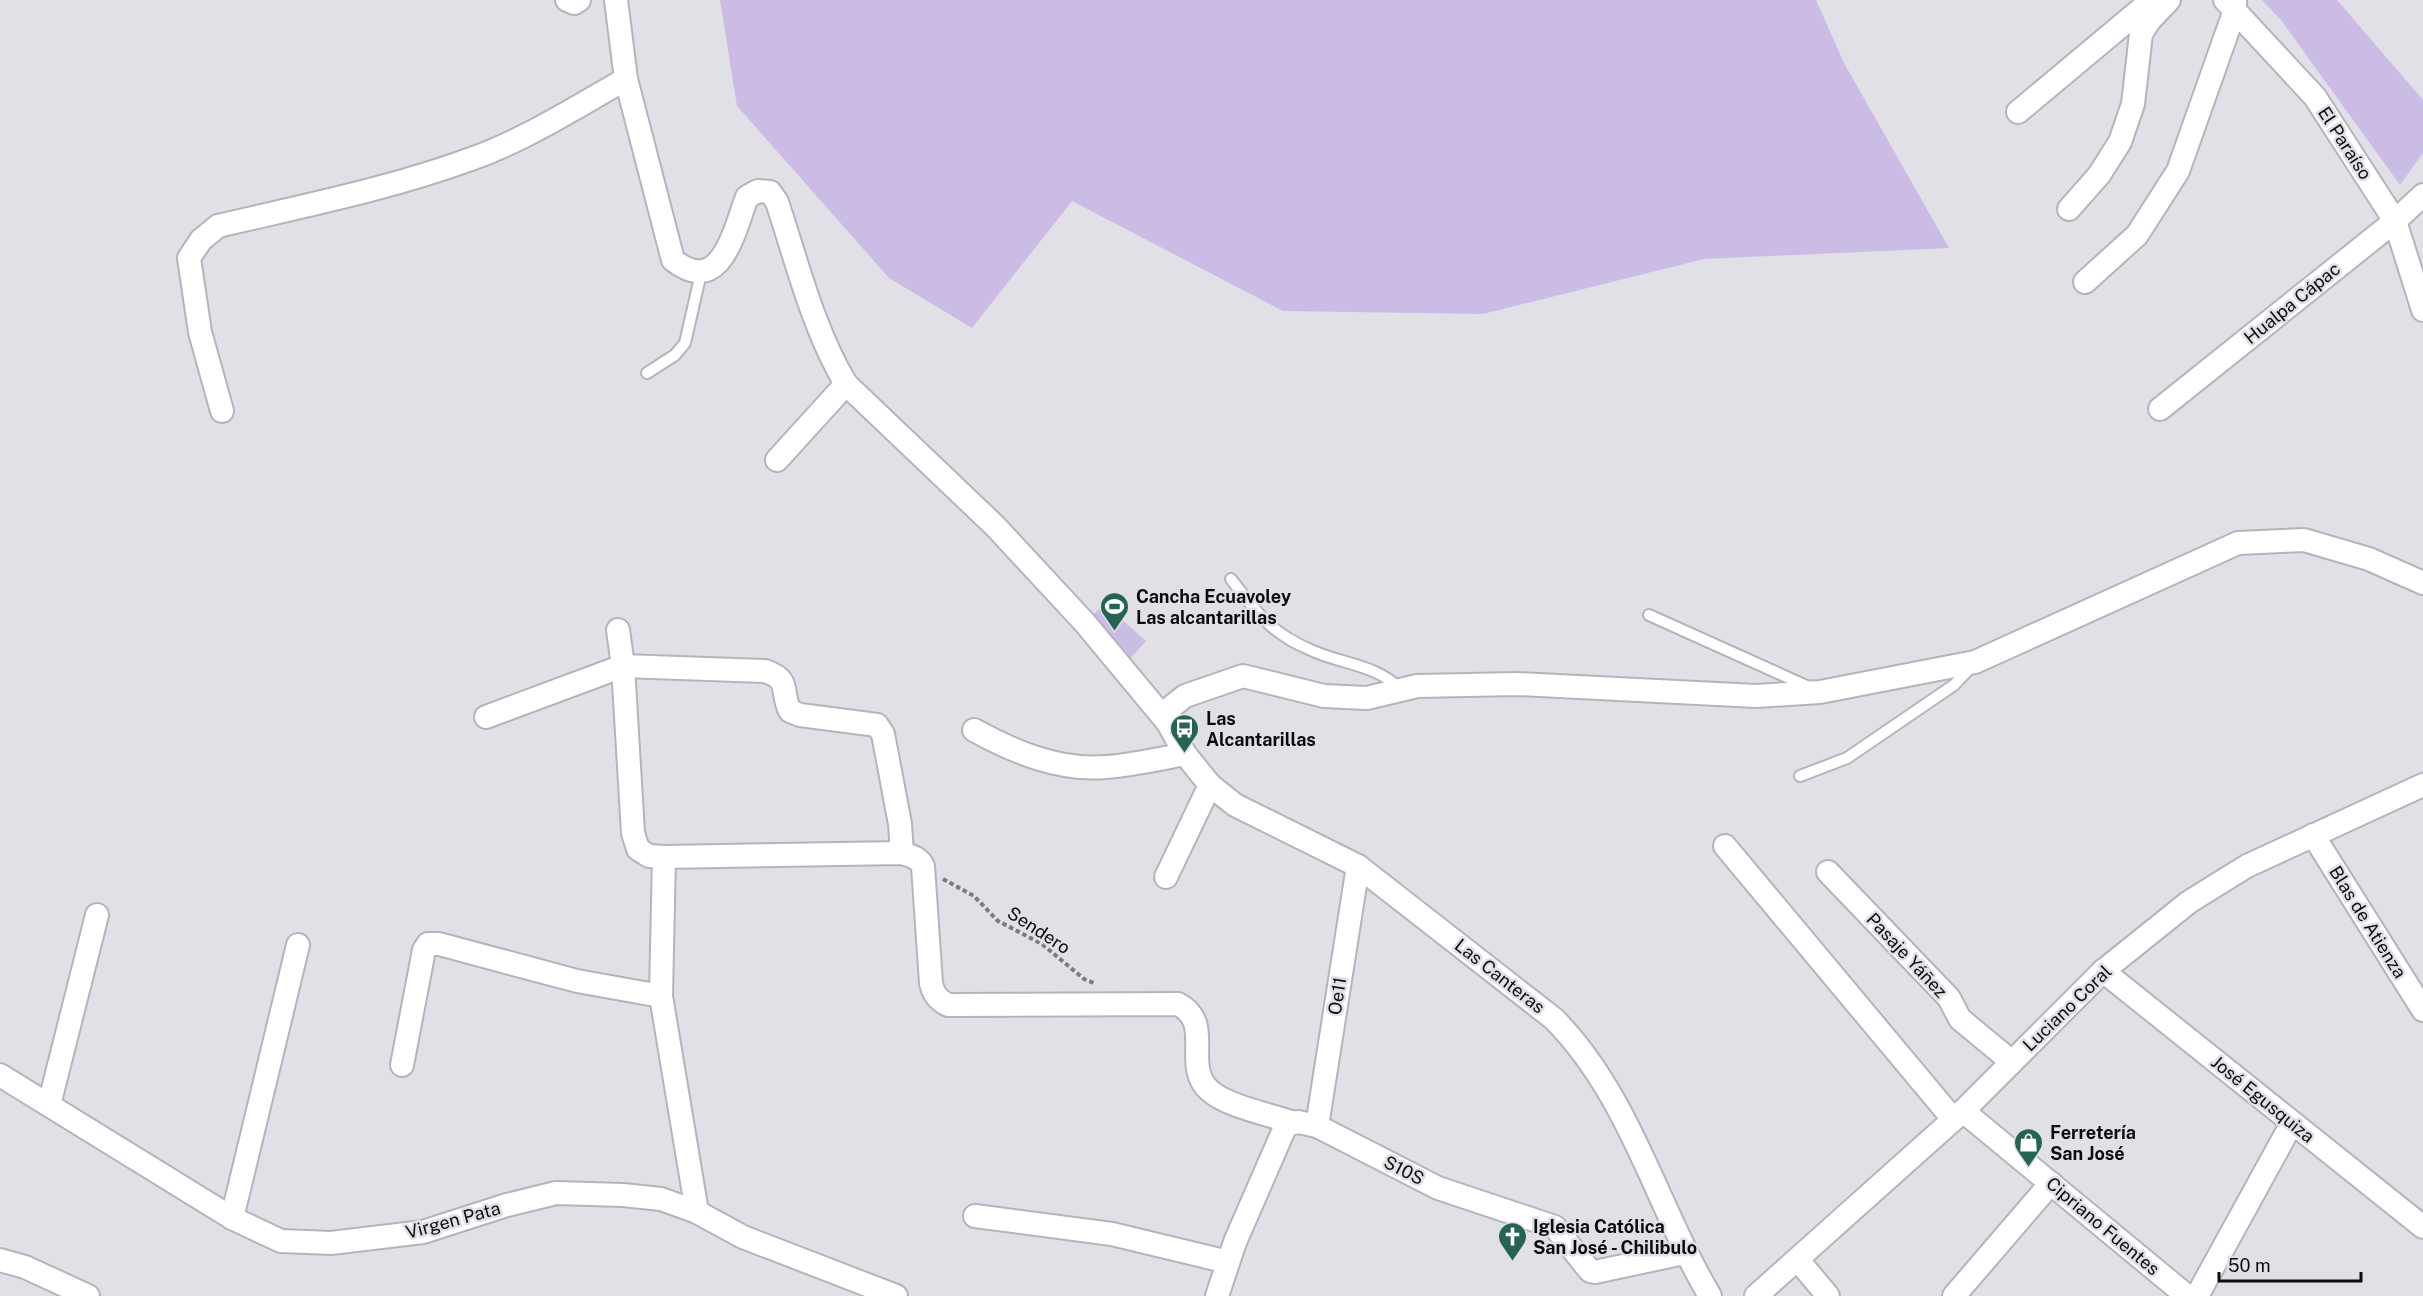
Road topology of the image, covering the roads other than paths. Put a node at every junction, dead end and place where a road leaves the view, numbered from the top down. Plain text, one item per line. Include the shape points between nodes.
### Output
1 (567, 0) edge
2 (579, 0) edge
3 (616, 0) edge
4 (2152, 0) edge
5 (2169, 0) edge
6 (2232, 3) edge
7 (626, 79) junction
8 (2018, 112) dead end
9 (2423, 195) edge
10 (2070, 209) dead end
11 (2395, 221) junction
12 (701, 273) junction
13 (2085, 282) dead end
14 (2423, 310) edge
15 (647, 373) dead end
16 (846, 384) junction
17 (2160, 409) dead end
18 (222, 411) dead end
19 (777, 460) dead end
20 (1231, 579) dead end
21 (2423, 583) edge
22 (1649, 615) dead end
23 (618, 630) dead end
24 (1975, 662) junction
25 (623, 666) junction
26 (1401, 690) junction
27 (1820, 692) junction
28 (486, 717) dead end
29 (1168, 723) junction
30 (974, 730) dead end
31 (1185, 754) junction
32 (1800, 776) dead end
33 (1210, 785) junction
34 (2423, 785) edge
35 (2313, 835) junction
36 (1725, 846) dead end
37 (902, 853) junction
38 (664, 857) junction
39 (1358, 866) junction
40 (1828, 872) dead end
41 (1166, 877) dead end
42 (97, 915) dead end
43 (298, 945) dead end
44 (2103, 971) junction
45 (661, 996) junction
46 (2423, 1010) edge
47 (2012, 1062) junction
48 (402, 1065) dead end
49 (0, 1075) edge
50 (49, 1105) junction
51 (1958, 1115) junction
52 (1291, 1122) junction
53 (2292, 1123) junction
54 (1317, 1126) junction
55 (2051, 1183) junction
56 (697, 1212) junction
57 (975, 1216) dead end
58 (232, 1218) junction
59 (2423, 1227) edge
60 (1684, 1253) junction
61 (0, 1260) edge
62 (1798, 1260) junction
63 (1228, 1262) junction
64 (88, 1296) edge
65 (896, 1296) edge
66 (1217, 1296) edge
67 (1710, 1296) edge
68 (1756, 1296) edge
69 (1828, 1296) edge
70 (1954, 1296) edge
71 (2187, 1296) edge
72 (2197, 1296) edge

1 - 2 street
3 - 7 street
4 - 8 street
5 - 10 street via 2141,34 2133,104 2120,142
6 - 11 street, El Paraíso via 2315,97
6 - 13 street via 2178,171 2137,235
7 - 12 street via 673,260 685,269
7 - 18 street via 473,159 395,184 218,226 201,240 189,258 200,332
9 - 11 street, Hualpa Cápac
11 - 14 street, El Paraíso
11 - 17 street, Hualpa Cápac
12 - 15 lane via 685,343 675,355
12 - 16 street, Las Canteras via 718,265 747,197 758,191 770,192
16 - 19 street
16 - 29 street, Las Canteras via 995,526 1085,623
20 - 26 lane via 1265,623 1281,634 1315,652 1390,679
21 - 24 street via 2370,559 2304,540 2238,543
22 - 27 lane
23 - 25 street
24 - 27 street
24 - 32 lane via 1954,685 1890,730 1847,758
25 - 28 street
25 - 37 street via 765,671 778,675 790,711 878,725 898,813
25 - 38 street via 633,833 638,849 649,856
26 - 27 street via 1417,686 1517,684 1756,696
26 - 29 street via 1367,698 1324,696 1243,676 1185,696 1170,708
29 - 31 street, Las Canteras
30 - 31 street via 1027,755 1075,766 1107,767
31 - 33 street, Las Canteras
33 - 39 street, Las Canteras via 1235,805
33 - 41 street
34 - 35 street, Luciano Coral
35 - 44 street, Luciano Coral via 2247,866 2189,902
35 - 46 street, Blas de Atienza
36 - 51 street, Cipriano Fuentes
37 - 38 street
37 - 52 street, S10S via 917,858 923,866 931,983 942,1001 948,1005 1178,1004 1196,1021 1196,1064 1208,1089 1222,1098
38 - 45 street
39 - 54 street, Oe11
39 - 60 street, Las Canteras via 1554,1019 1576,1041 1616,1101
40 - 47 street, Pasaje Yáñez via 1949,998 1960,1019
42 - 50 street
43 - 58 street
44 - 47 street, Luciano Coral
44 - 53 street, José Egusquiza
45 - 48 street via 577,981 428,944
45 - 56 street
47 - 51 street, Luciano Coral
49 - 50 street, Virgen Pata
50 - 58 street, Virgen Pata
51 - 55 street, Cipriano Fuentes
51 - 62 street, Luciano Coral
52 - 54 street, S10S
52 - 63 street via 1286,1125
53 - 59 street, José Egusquiza
53 - 72 street
54 - 60 street, S10S via 1438,1188 1555,1227 1590,1271
55 - 70 street
55 - 71 street, Cipriano Fuentes
56 - 58 street, Virgen Pata via 661,1199 556,1193 423,1232 331,1243 281,1241
56 - 65 street, Virgen Pata via 743,1237
57 - 63 street via 1112,1234
60 - 67 street, Las Canteras
61 - 64 street via 26,1267
62 - 68 street, Luciano Coral
62 - 69 street
63 - 66 street

